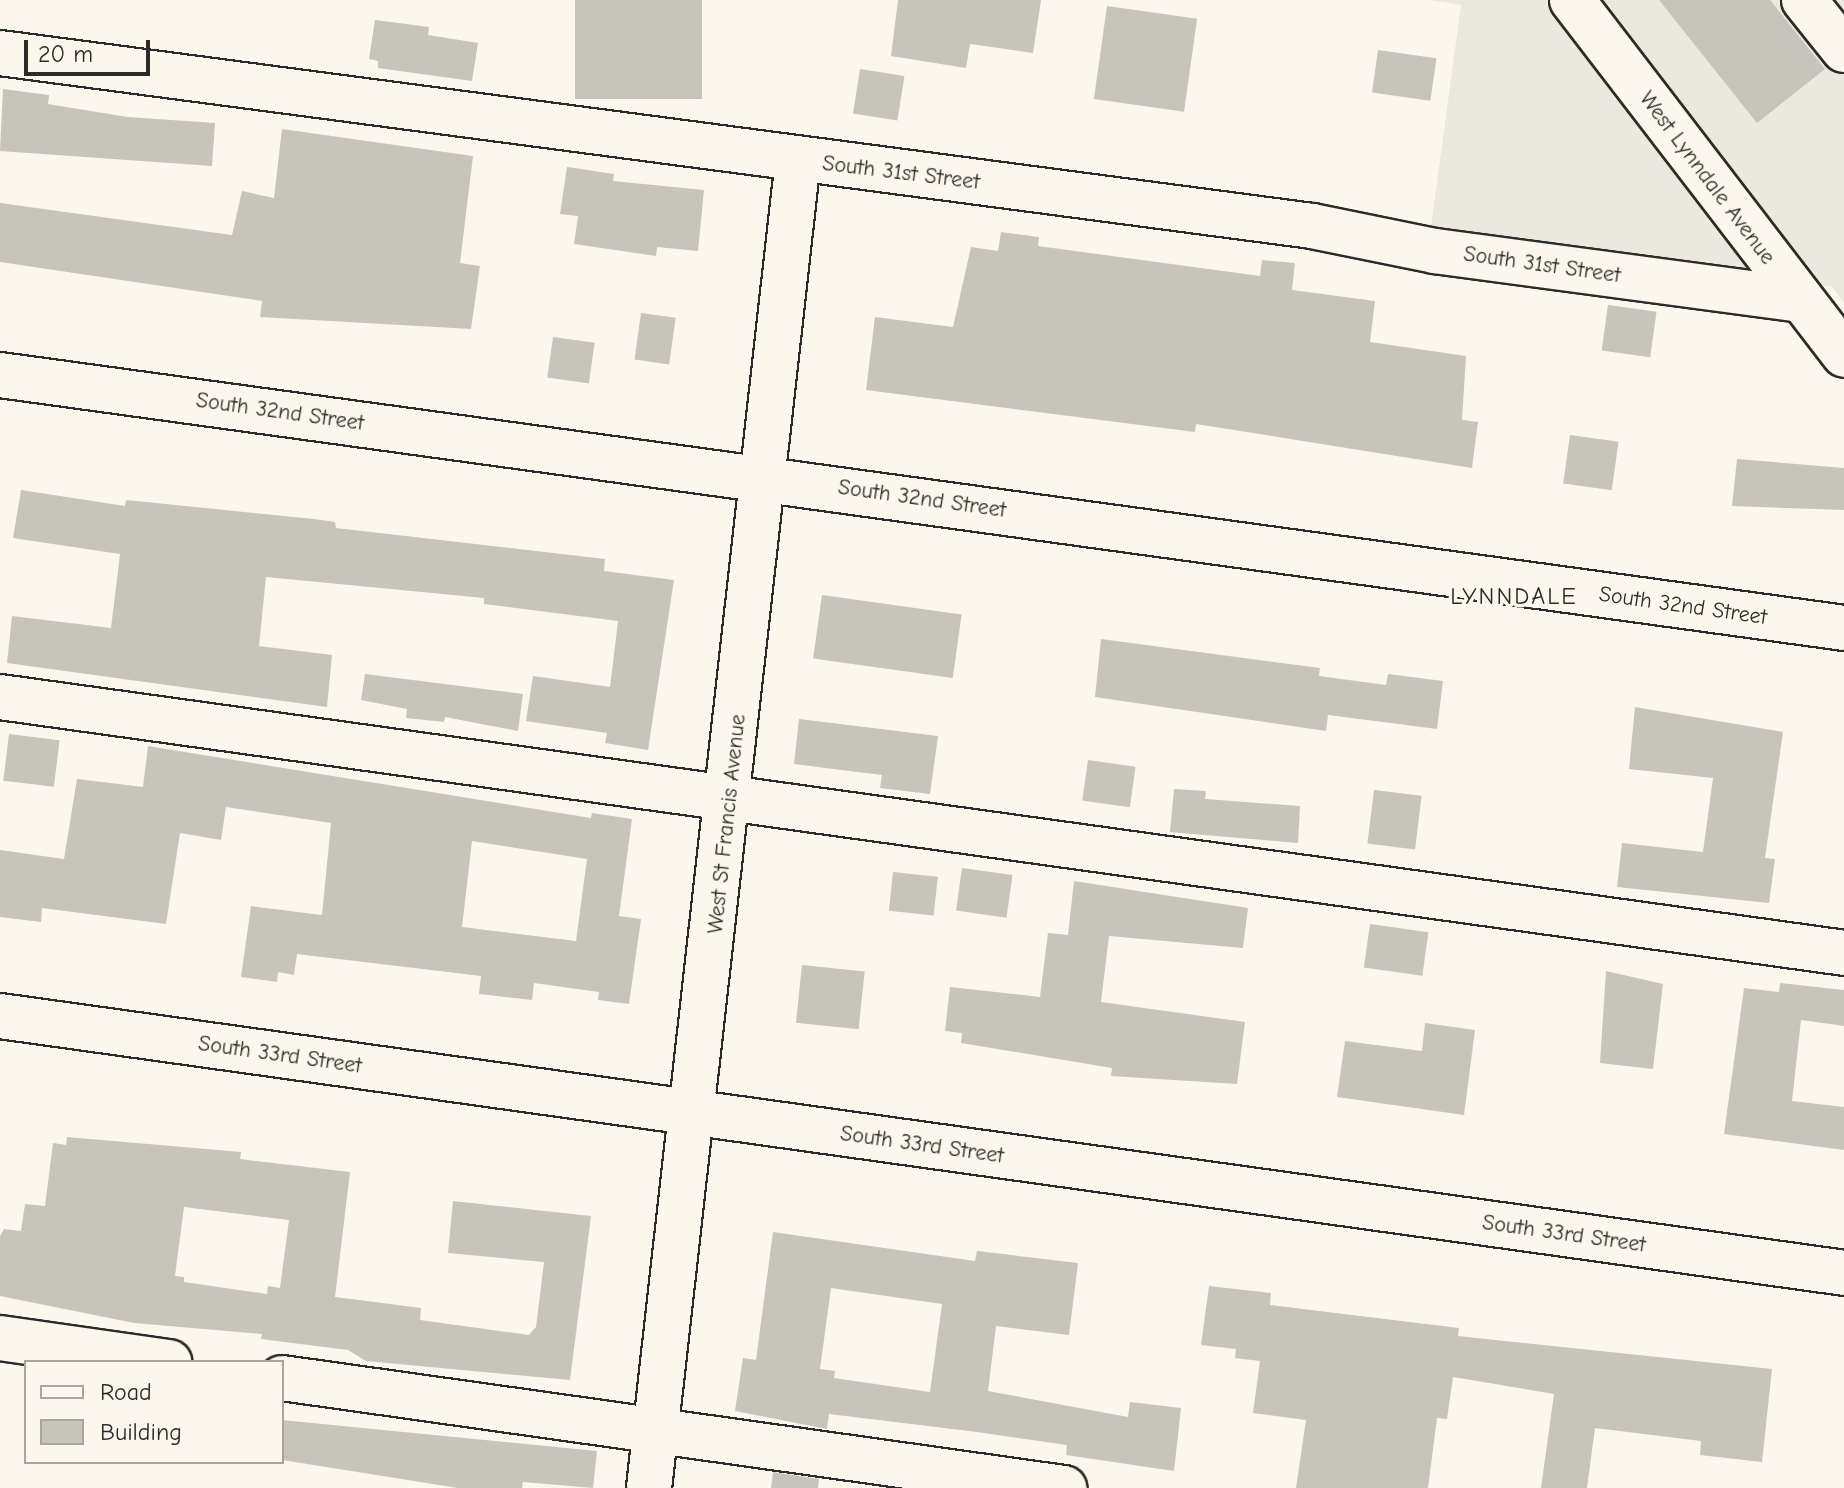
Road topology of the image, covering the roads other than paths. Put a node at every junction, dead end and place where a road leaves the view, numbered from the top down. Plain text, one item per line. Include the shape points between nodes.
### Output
1 (1572, 0) edge
2 (1804, 0) edge
3 (1844, 50) edge
4 (0, 53) edge
5 (798, 159) junction
6 (1800, 300) junction
7 (1844, 355) edge
8 (0, 375) edge
9 (765, 477) junction
10 (1844, 628) edge
11 (0, 697) edge
12 (731, 796) junction
13 (1844, 953) edge
14 (0, 1016) edge
15 (694, 1113) junction
16 (1844, 1273) edge
17 (0, 1338) edge
18 (155, 1360) edge
19 (284, 1378) edge
20 (656, 1430) junction
21 (649, 1488) edge
22 (1064, 1488) edge

1 - 6 street, West Lynndale Avenue
2 - 3 street
4 - 5 street, South 31st Street
5 - 6 street, South 31st Street via 1312,226 1435,251
5 - 9 street, West St Francis Avenue
6 - 7 street, West Lynndale Avenue
8 - 9 street, South 32nd Street
9 - 10 street, South 32nd Street
9 - 12 street, West St Francis Avenue
11 - 12 street
12 - 13 street
12 - 15 street, West St Francis Avenue
14 - 15 street, South 33rd Street
15 - 16 street, South 33rd Street
15 - 20 street, West St Francis Avenue
17 - 18 street
19 - 20 street
20 - 21 street, West St Francis Avenue
20 - 22 street

